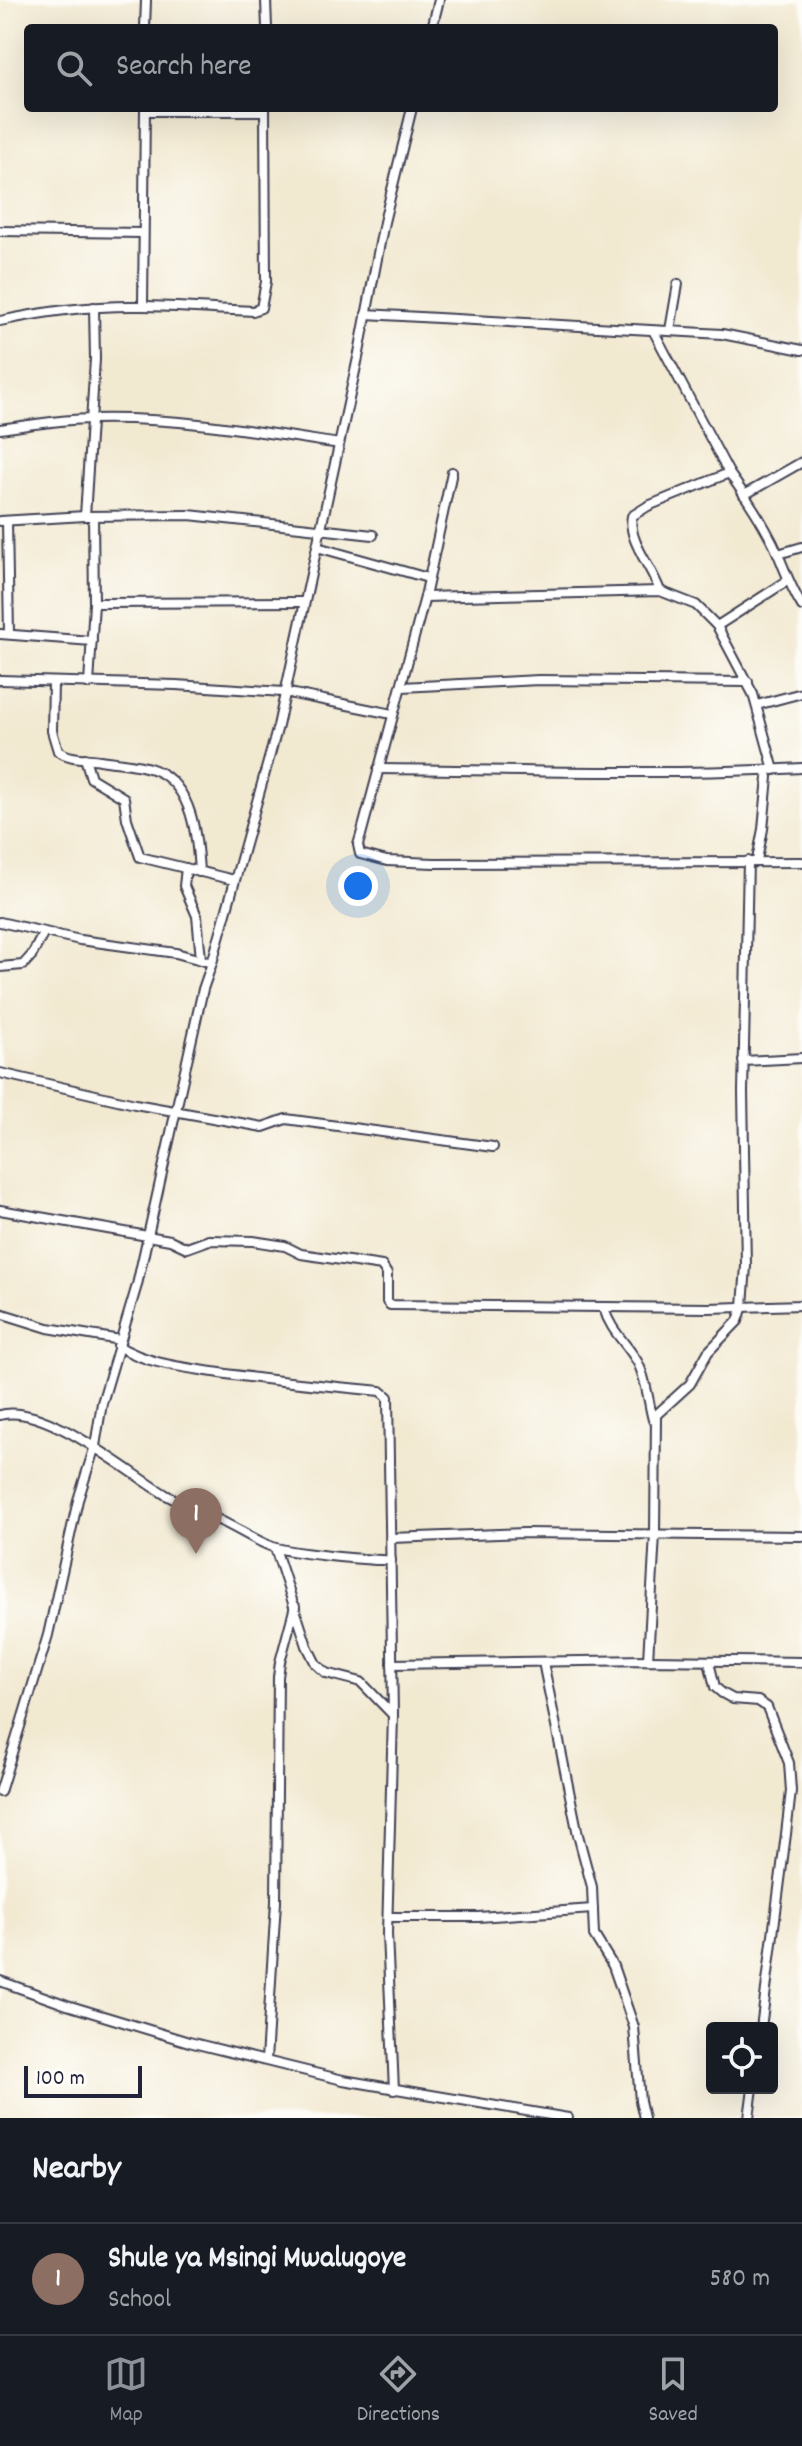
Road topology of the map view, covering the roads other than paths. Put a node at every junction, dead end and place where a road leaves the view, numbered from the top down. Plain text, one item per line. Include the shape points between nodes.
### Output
1 (146, 0) edge
2 (266, 0) edge
3 (439, 0) edge
4 (145, 24) edge
5 (267, 24) edge
6 (433, 24) edge
7 (145, 112) edge
8 (264, 112) edge
9 (411, 112) edge
10 (0, 231) edge
11 (142, 233) junction
12 (678, 284) dead end
13 (143, 306) junction
14 (94, 307) junction
15 (366, 314) junction
16 (0, 321) edge
17 (670, 330) junction
18 (654, 332) junction
19 (802, 350) edge
20 (92, 419) junction
21 (0, 429) edge
22 (339, 444) junction
23 (802, 462) edge
24 (452, 472) dead end
25 (729, 473) junction
26 (744, 495) junction
27 (89, 516) junction
28 (3, 521) edge
29 (321, 527) junction
30 (373, 535) dead end
31 (317, 547) junction
32 (802, 547) edge
33 (778, 554) junction
34 (428, 578) junction
35 (787, 581) junction
36 (660, 591) junction
37 (425, 597) junction
38 (304, 602) junction
39 (94, 603) junction
40 (802, 606) edge
41 (717, 626) junction
42 (4, 634) edge
43 (92, 641) junction
44 (0, 680) edge
45 (748, 682) junction
46 (53, 683) junction
47 (89, 684) junction
48 (402, 687) junction
49 (284, 692) junction
50 (802, 693) edge
51 (757, 705) junction
52 (392, 714) junction
53 (85, 758) junction
54 (802, 768) edge
55 (378, 769) junction
56 (770, 770) junction
57 (752, 861) junction
58 (802, 862) edge
59 (186, 868) junction
60 (199, 872) junction
61 (234, 880) junction
62 (0, 922) edge
63 (44, 932) junction
64 (201, 959) junction
65 (212, 963) junction
66 (0, 967) edge
67 (802, 1058) edge
68 (743, 1061) junction
69 (0, 1073) edge
70 (178, 1110) junction
71 (493, 1147) dead end
72 (0, 1210) edge
73 (148, 1236) junction
74 (802, 1305) edge
75 (743, 1306) junction
76 (604, 1308) junction
77 (0, 1313) edge
78 (119, 1343) junction
79 (0, 1415) edge
80 (654, 1425) junction
81 (95, 1446) junction
82 (655, 1534) junction
83 (802, 1536) edge
84 (391, 1538) junction
85 (275, 1548) junction
86 (391, 1560) junction
87 (295, 1606) junction
88 (648, 1660) junction
89 (543, 1662) junction
90 (709, 1662) junction
91 (802, 1662) edge
92 (392, 1664) junction
93 (393, 1715) junction
94 (0, 1792) edge
95 (593, 1909) junction
96 (388, 1917) junction
97 (0, 1981) edge
98 (762, 2022) edge
99 (266, 2060) junction
100 (394, 2090) junction
101 (752, 2094) edge
102 (568, 2118) edge
103 (644, 2118) edge
104 (749, 2118) edge

1 - 4 street
2 - 5 street
3 - 6 street
7 - 11 street
8 - 13 street via 263,307 253,311
9 - 15 street
10 - 11 street
11 - 13 street
12 - 17 street
13 - 14 street
14 - 16 street
14 - 20 street
15 - 18 street
15 - 22 street
17 - 18 street
17 - 19 street
18 - 25 street
20 - 21 street
20 - 22 street via 187,421
20 - 27 street
22 - 29 street
23 - 26 street
24 - 34 street
25 - 26 street
25 - 36 street via 632,516 631,534
26 - 33 street
27 - 28 street
27 - 29 street via 189,515
27 - 39 street
28 - 42 street
29 - 30 street
29 - 31 street
31 - 34 street
31 - 38 street
32 - 33 street
33 - 35 street
34 - 37 street
35 - 40 street
35 - 41 street
36 - 37 street
36 - 41 street via 696,605
37 - 48 street
38 - 39 street
38 - 49 street
39 - 43 street
41 - 45 street
42 - 43 street
43 - 47 street
44 - 46 street
45 - 48 street via 539,680
45 - 51 street
46 - 47 street
46 - 53 street via 53,740 63,754
47 - 49 street
48 - 52 street
49 - 52 street
49 - 61 street
50 - 51 street
51 - 56 street
52 - 55 street
53 - 59 street via 91,778 124,798 140,857
53 - 60 street via 163,775 190,810
54 - 56 street
55 - 56 street via 619,774
55 - 57 street via 358,845 365,857 434,863
56 - 57 street via 765,817
57 - 58 street
57 - 68 street
59 - 60 street
59 - 64 street via 184,886 199,923
60 - 61 street
61 - 65 street
62 - 63 street
63 - 64 street
63 - 66 street via 23,965
64 - 65 street
65 - 70 street
67 - 68 street
68 - 75 street
69 - 70 street
70 - 71 street via 264,1128 286,1119
70 - 73 street
72 - 73 street
73 - 76 street via 187,1248 209,1240 253,1241 382,1266 388,1304
73 - 78 street
74 - 75 street
75 - 76 street
75 - 80 street via 738,1321 708,1352 690,1384 658,1411
76 - 80 street via 609,1326 644,1377
77 - 78 street
78 - 81 street
78 - 84 street via 161,1364 386,1394
79 - 81 street via 19,1412
80 - 82 street
81 - 85 street via 168,1496
81 - 94 street via 48,1635
82 - 83 street
82 - 84 street
82 - 88 street
84 - 86 street
85 - 86 street
85 - 87 street
86 - 92 street
87 - 93 street via 316,1664 326,1673 361,1682
87 - 99 street via 278,1677 276,1902
88 - 89 street
88 - 90 street
89 - 92 street
89 - 95 street
90 - 91 street
90 - 98 street via 715,1687 722,1693 767,1707 789,1763 791,1791
92 - 93 street
93 - 96 street
95 - 96 street
95 - 103 street via 595,1937 610,1960 632,2019
96 - 100 street
97 - 99 street via 176,2038
99 - 100 street
100 - 102 street
101 - 104 street

